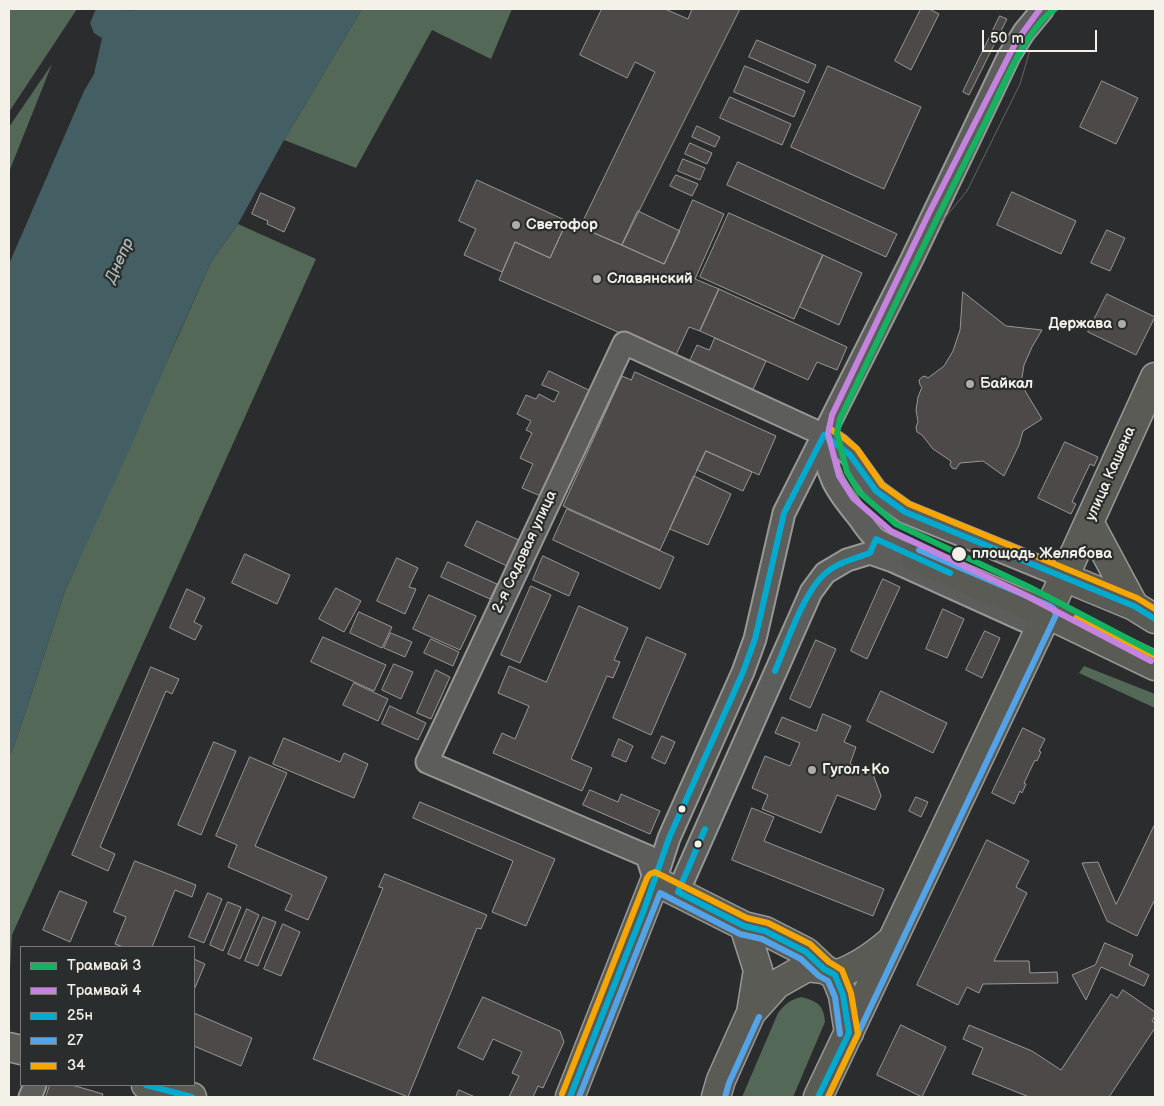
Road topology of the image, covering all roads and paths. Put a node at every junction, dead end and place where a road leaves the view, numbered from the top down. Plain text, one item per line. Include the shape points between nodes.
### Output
1 (1043, 9) edge
2 (1155, 377) edge
3 (824, 435) junction
4 (1090, 522) junction
5 (873, 546) junction
6 (916, 558) joint
7 (1064, 577) junction
8 (1144, 613) edge
9 (1044, 621) junction
10 (1155, 666) edge
11 (667, 886) junction
12 (744, 926) junction
13 (894, 938) junction
14 (829, 972) junction
15 (751, 1013) junction
16 (849, 1033) junction
17 (150, 1086) edge
18 (717, 1091) edge
19 (192, 1097) edge
20 (570, 1097) edge
21 (818, 1097) edge

1 - 3 street via 1009,56
2 - 4 main road, улица Кашена
3 - 5 street via 828,469
3 - 7 street via 850,455 876,491 905,512
3 - 11 street via 784,513 755,640 743,672 669,838
3 - 11 street, 2-я Садовая улица via 624,343 427,762 647,856
4 - 7 main road, улица Кашена
4 - 8 main road
5 - 6 street
5 - 9 street via 893,560
5 - 11 street via 825,572 811,592
6 - 9 main road
7 - 8 main road
7 - 9 main road, улица Кашена
9 - 10 main road
9 - 13 main road, улица Кашена
11 - 12 main road
11 - 20 main road
12 - 14 main road via 765,931 806,952
12 - 15 main road via 758,970
13 - 14 main road via 849,970
13 - 16 main road, улица Кашена
14 - 15 main road via 807,967 777,984
14 - 16 main road via 843,995
15 - 18 main road
16 - 21 main road, улица Кашена
17 - 19 main road

